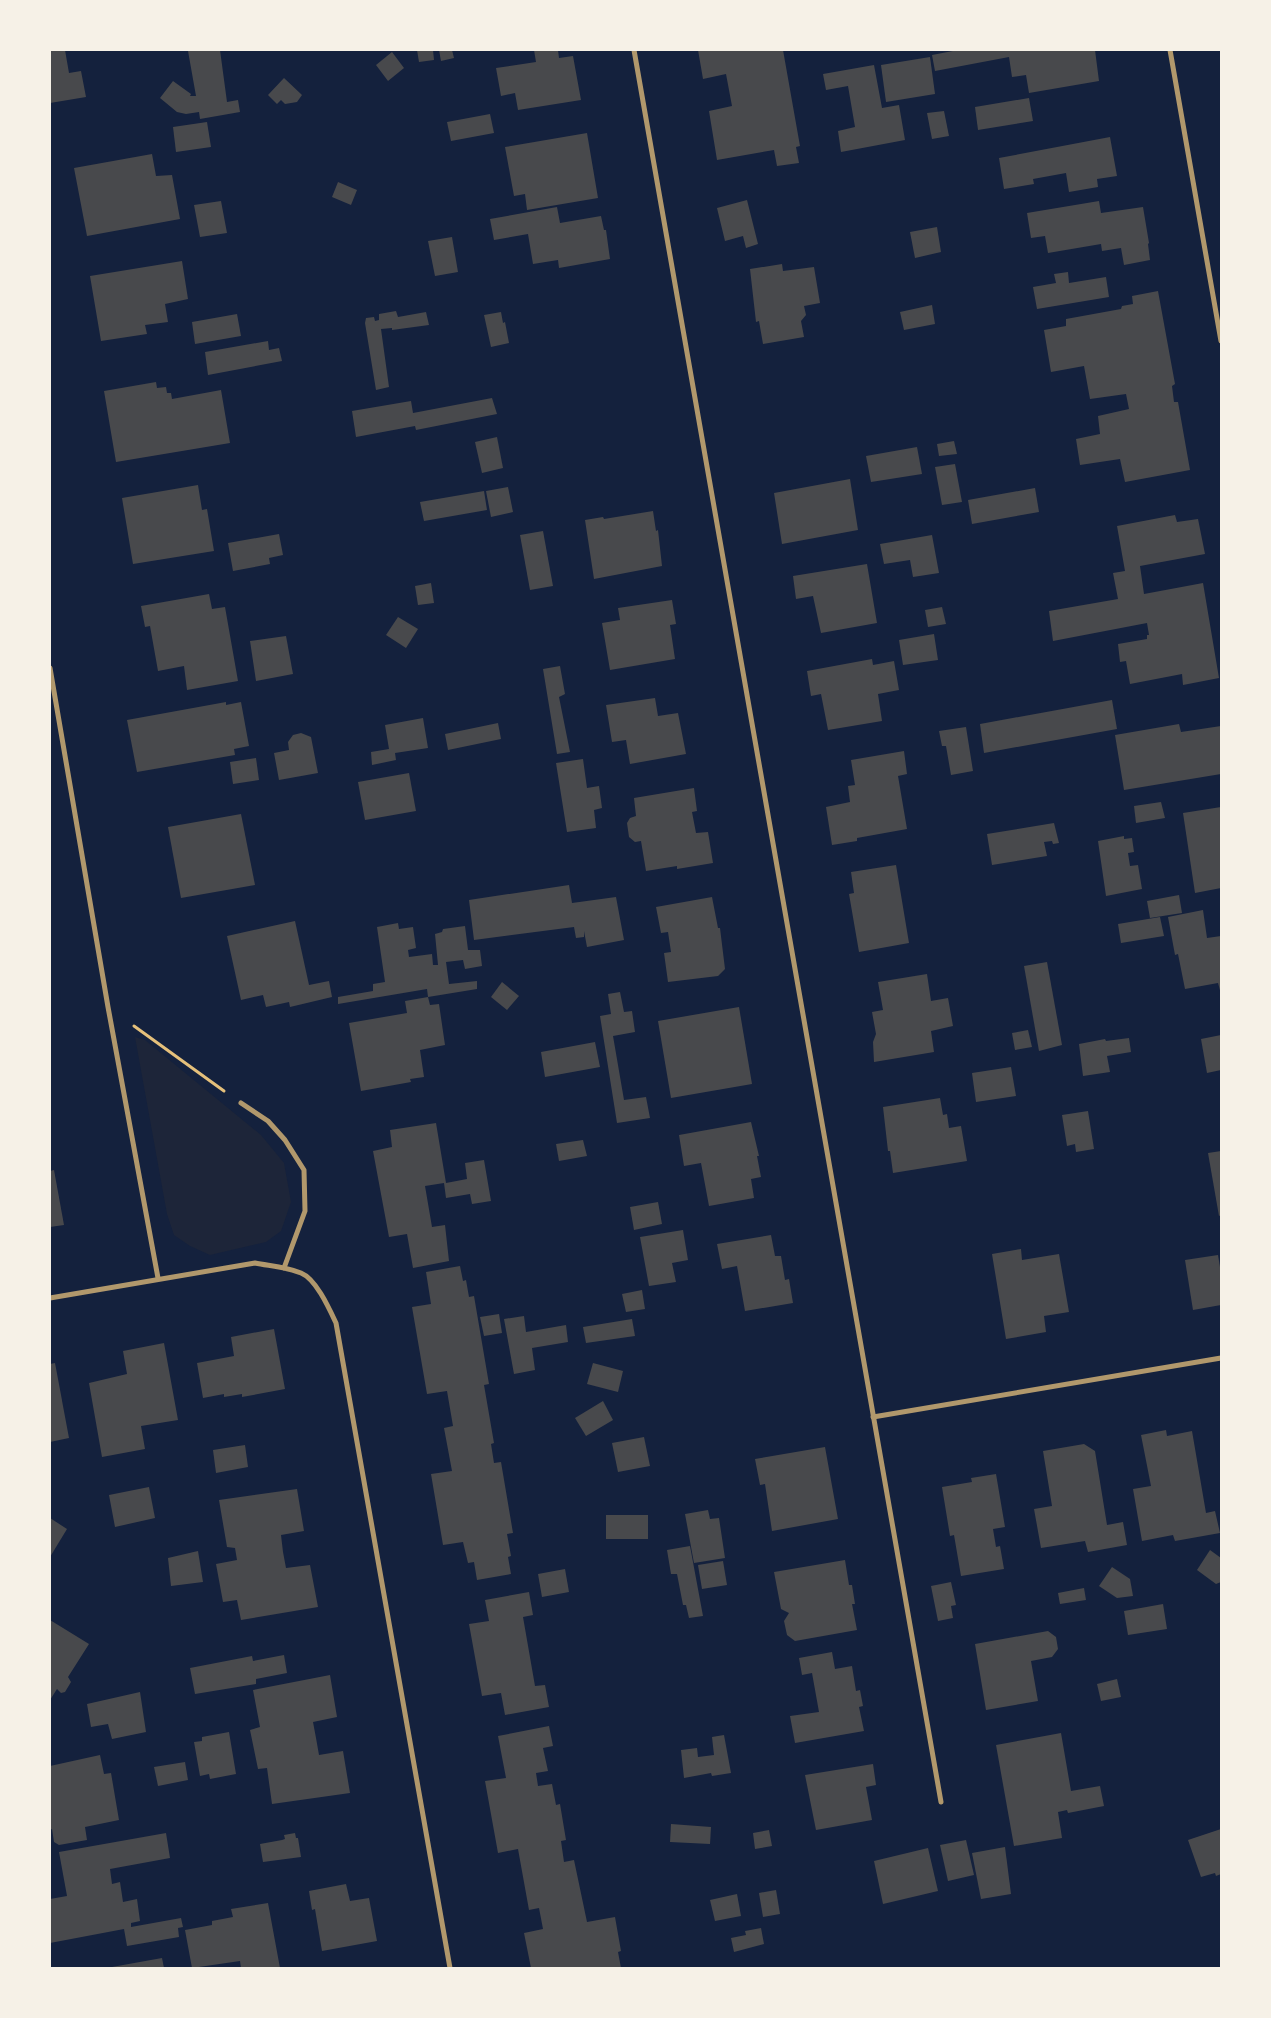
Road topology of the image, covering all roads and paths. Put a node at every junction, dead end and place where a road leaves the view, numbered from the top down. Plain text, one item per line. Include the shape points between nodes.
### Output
1 (634, 50) edge
2 (1170, 50) edge
3 (1221, 341) edge
4 (50, 668) edge
5 (108, 1007) junction
6 (241, 1103) joint
7 (284, 1268) junction
8 (158, 1278) junction
9 (50, 1298) edge
10 (1221, 1358) edge
11 (873, 1417) junction
12 (941, 1802) dead end
13 (450, 1968) edge

1 - 11 street
2 - 3 street
4 - 5 street
5 - 6 path
5 - 8 street
6 - 7 street via 268,1121 304,1170 305,1211
7 - 8 street via 255,1263
7 - 13 street via 303,1273 322,1294 336,1323
8 - 9 street
10 - 11 street
11 - 12 street

